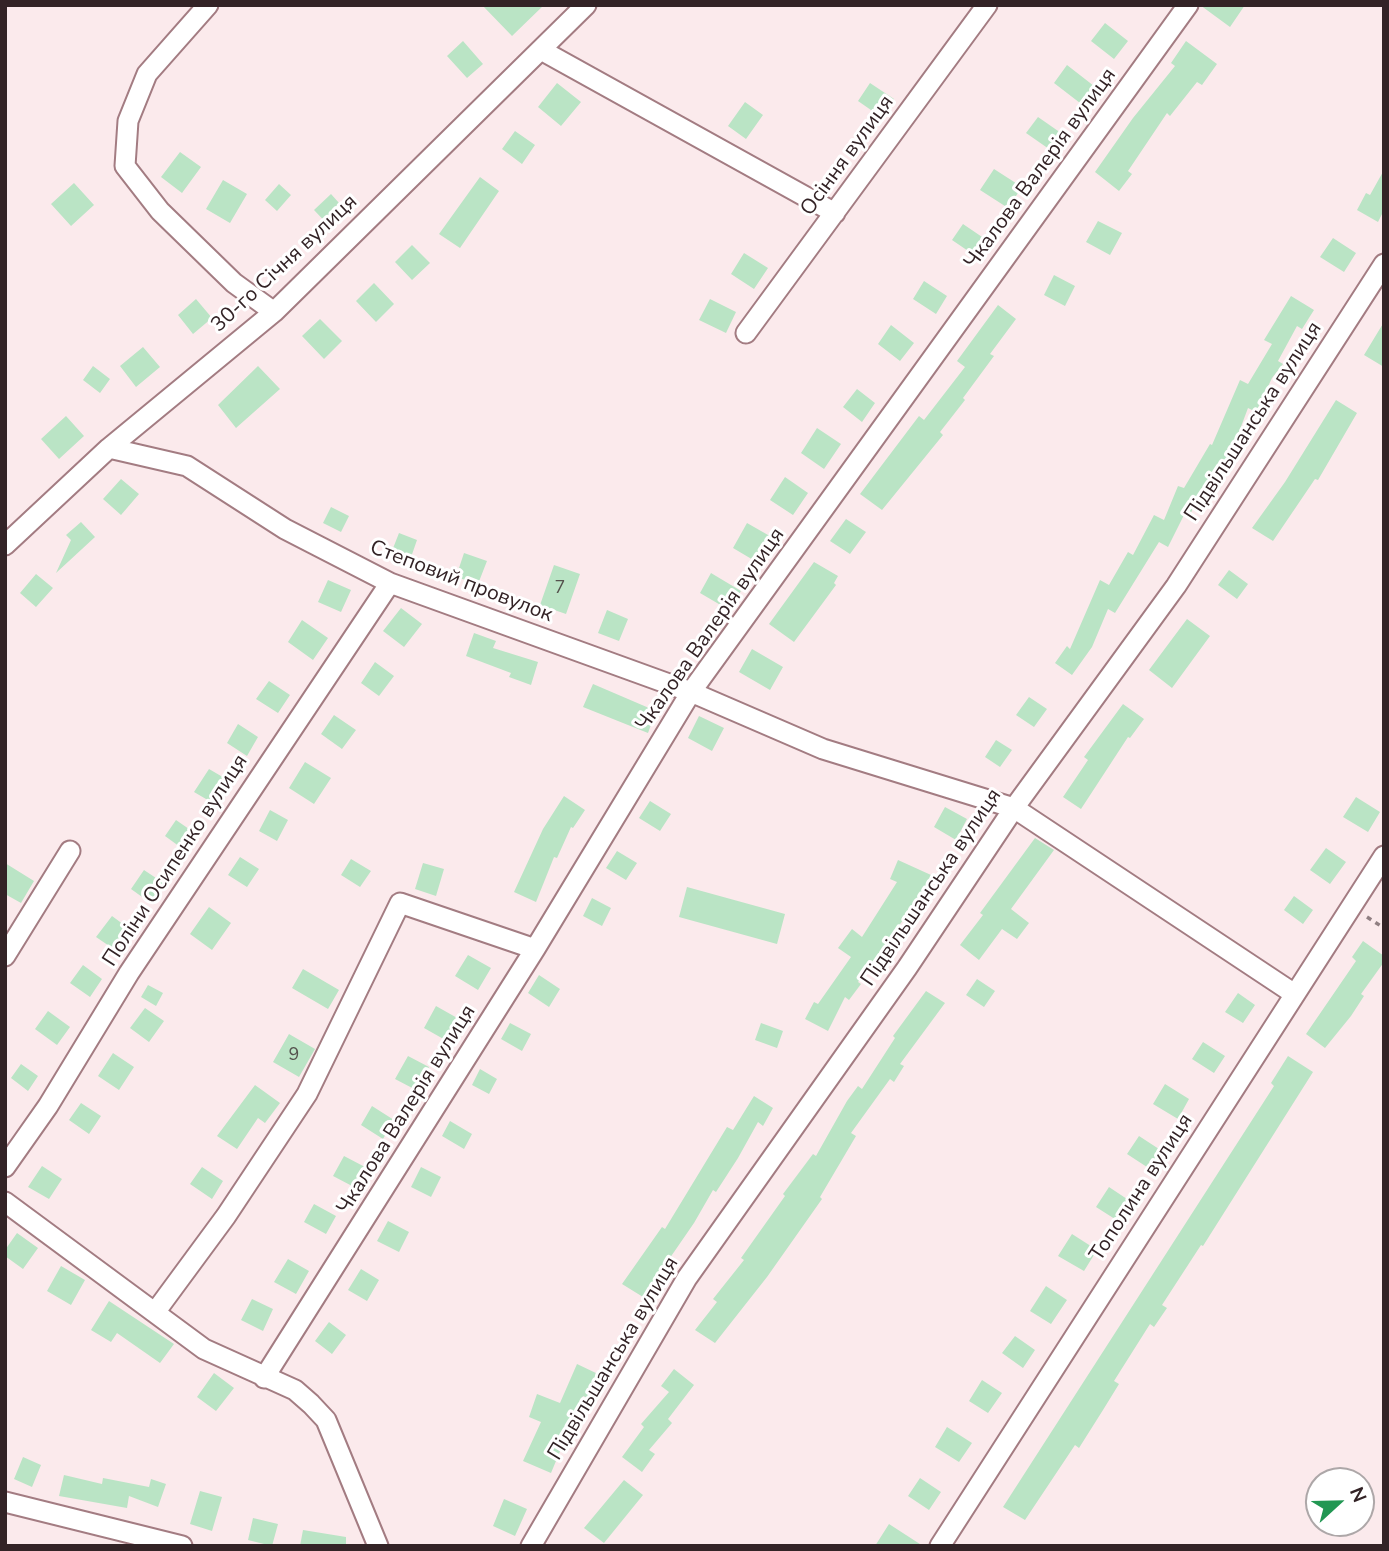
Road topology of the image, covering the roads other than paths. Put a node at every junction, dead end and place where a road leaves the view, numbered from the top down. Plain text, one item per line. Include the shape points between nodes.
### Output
1 (208, 5) edge
2 (586, 5) edge
3 (987, 5) edge
4 (1188, 5) edge
5 (541, 50) junction
6 (835, 213) junction
7 (1384, 264) edge
8 (274, 312) junction
9 (746, 333) dead end
10 (109, 448) junction
11 (5, 545) edge
12 (390, 583) junction
13 (691, 692) junction
14 (1014, 808) junction
15 (70, 851) dead end
16 (1384, 856) edge
17 (535, 949) junction
18 (5, 956) edge
19 (1293, 993) junction
20 (5, 1167) edge
21 (5, 1202) edge
22 (156, 1311) junction
23 (264, 1378) junction
24 (5, 1502) edge
25 (182, 1546) edge
26 (378, 1546) edge
27 (531, 1546) edge
28 (940, 1546) edge

1 - 8 street via 147,74 128,121 125,166 169,220 234,283
2 - 5 street, 30-го Січня вулиця
3 - 6 street, Осіння вулиця
4 - 13 street, Чкалова Валерія вулиця
5 - 6 street
5 - 8 street, 30-го Січня вулиця
6 - 9 street, Осіння вулиця
7 - 14 street, Підвільшанська вулиця via 1176,586
8 - 10 street, 30-го Січня вулиця
10 - 11 street, 30-го Січня вулиця
10 - 12 street, Степовий провулок via 187,466 285,529
12 - 13 street, Степовий провулок
12 - 20 street, Поліни Осипенко вулиця
13 - 14 street, Степовий провулок via 823,750
13 - 17 street, Чкалова Валерія вулиця
14 - 19 street, Степовий провулок
14 - 27 street, Підвільшанська вулиця via 907,968 687,1278
15 - 18 street
16 - 19 street, Тополина вулиця
17 - 22 street via 401,903 307,1094
17 - 23 street, Чкалова Валерія вулиця
19 - 28 street, Тополина вулиця
21 - 22 street
22 - 23 street via 204,1349
23 - 26 street via 295,1390 326,1420
24 - 25 street

